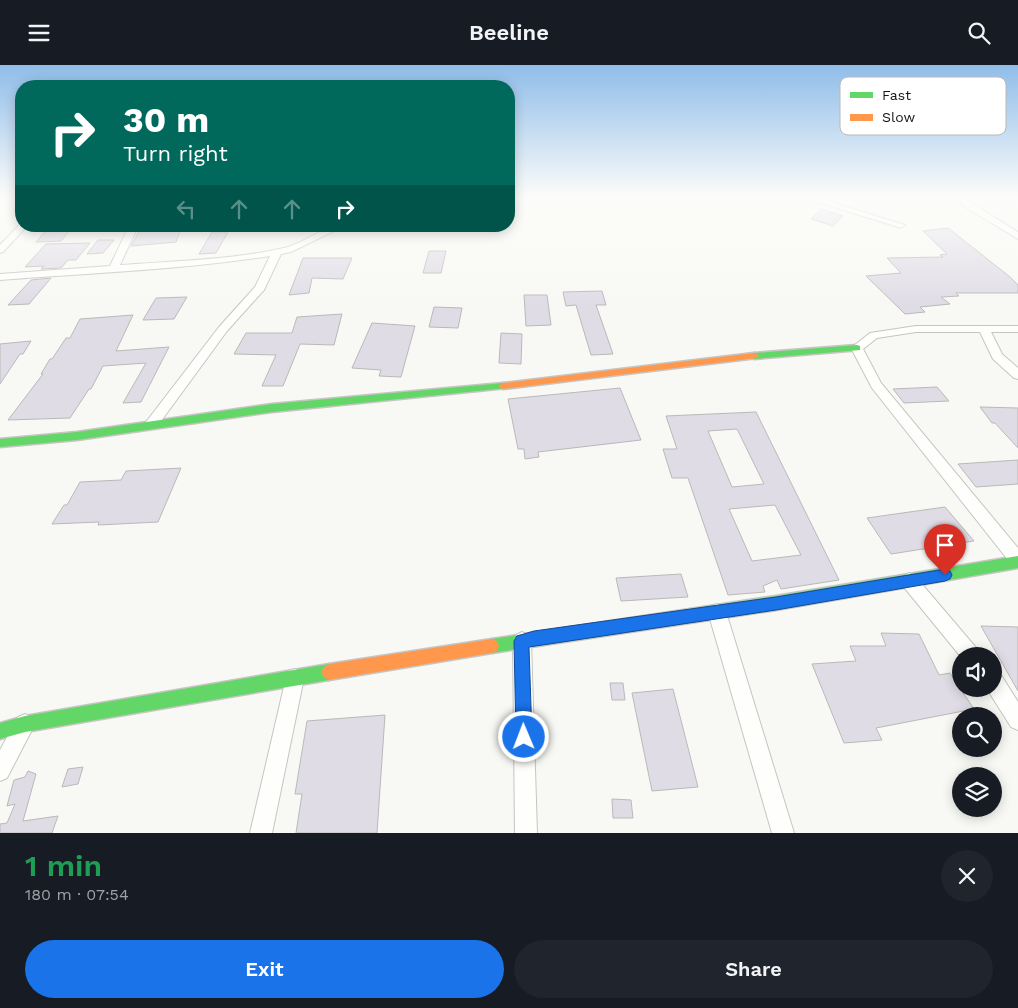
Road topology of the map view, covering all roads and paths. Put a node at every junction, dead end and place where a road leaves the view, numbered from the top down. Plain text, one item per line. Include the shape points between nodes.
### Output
1 (16, 233) edge
2 (131, 233) edge
3 (325, 233) edge
4 (0, 250) edge
5 (277, 252) junction
6 (113, 270) junction
7 (0, 277) edge
8 (1018, 329) edge
9 (984, 330) junction
10 (856, 348) junction
11 (1018, 375) edge
12 (151, 425) junction
13 (0, 443) edge
14 (1018, 561) edge
15 (909, 581) junction
16 (717, 612) junction
17 (522, 641) junction
18 (964, 647) edge
19 (295, 678) junction
20 (1002, 694) edge
21 (1018, 719) edge
22 (25, 724) junction
23 (0, 731) edge
24 (0, 771) edge
25 (261, 833) edge
26 (526, 833) edge
27 (783, 833) edge

1 - 4 street
2 - 6 street
3 - 5 street
5 - 6 street
5 - 12 street via 252,299 223,329
6 - 7 street
8 - 9 street
9 - 10 street via 916,329 874,335
9 - 11 street via 997,356
10 - 12 street via 700,361 546,382 272,407
10 - 14 street via 876,385
12 - 13 street
14 - 15 street
15 - 16 street
15 - 18 street
16 - 17 street
16 - 27 street
17 - 19 street
17 - 26 street
19 - 22 street
19 - 25 street
20 - 21 street
22 - 23 street
22 - 24 street

